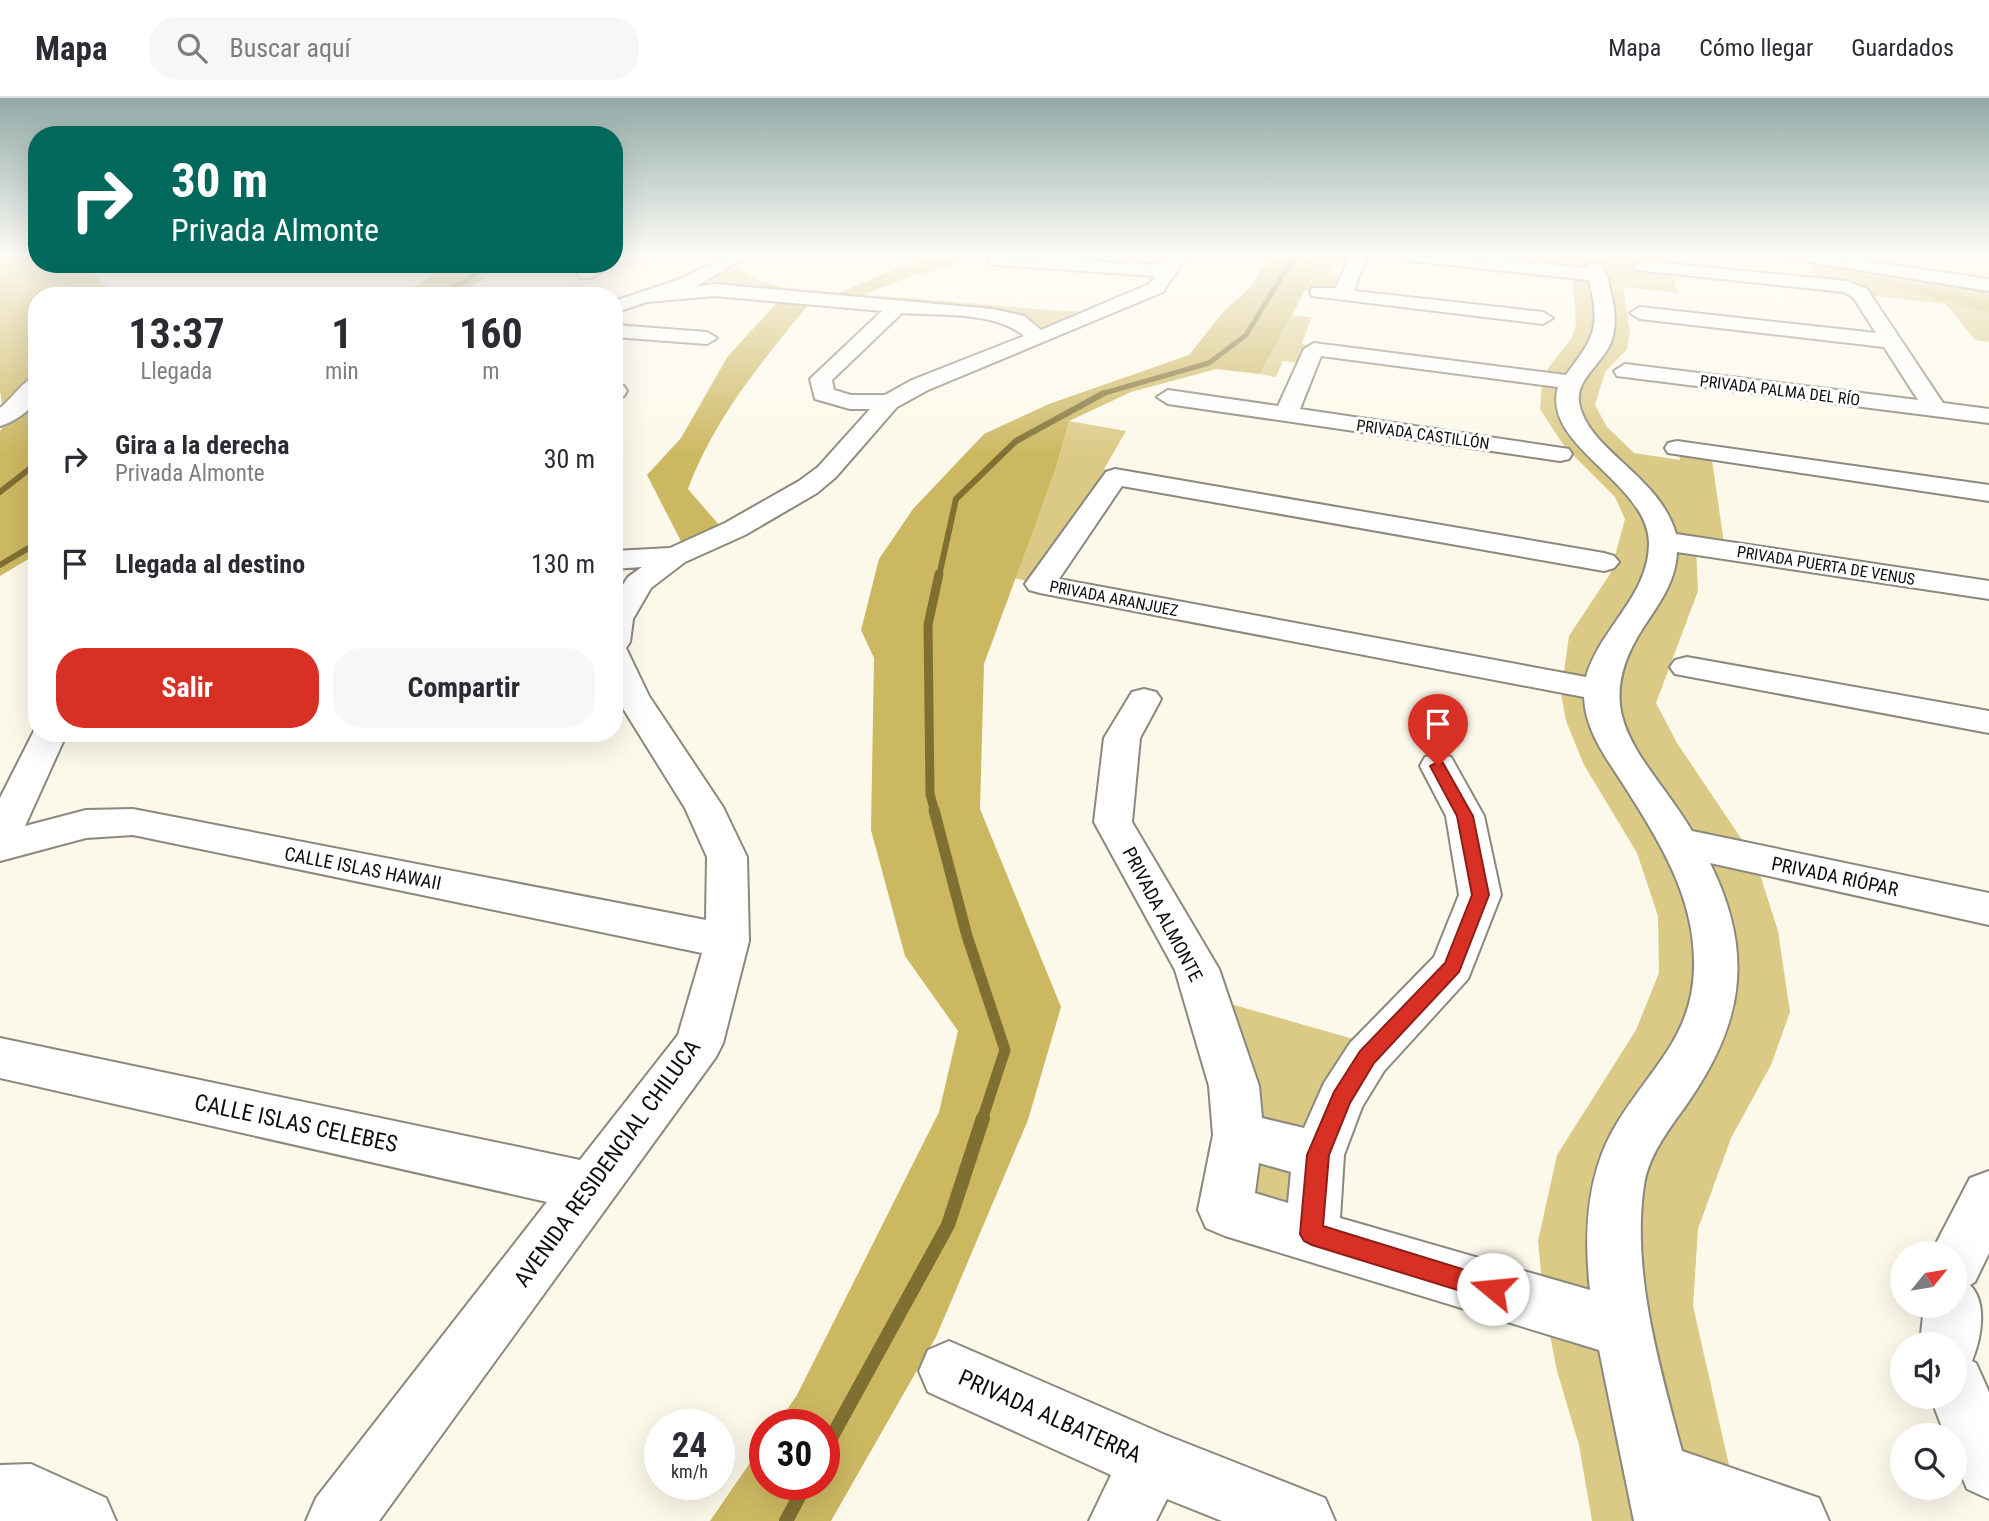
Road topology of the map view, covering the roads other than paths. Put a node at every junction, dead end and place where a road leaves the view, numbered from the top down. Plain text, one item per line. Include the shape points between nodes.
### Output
1 (882, 321) edge
2 (1019, 321) edge
3 (1080, 321) edge
4 (1606, 321) edge
5 (1715, 321) edge
6 (1878, 321) edge
7 (623, 332) edge
8 (707, 338) dead end
9 (1038, 338) junction
10 (1889, 341) junction
11 (1625, 371) dead end
12 (1570, 382) junction
13 (28, 395) edge
14 (1168, 397) dead end
15 (889, 402) junction
16 (1935, 410) junction
17 (1286, 414) junction
18 (1989, 416) edge
19 (0, 419) edge
20 (1677, 449) dead end
21 (1560, 454) dead end
22 (1989, 493) edge
23 (1663, 541) junction
24 (676, 556) junction
25 (623, 559) edge
26 (1604, 562) dead end
27 (1989, 590) edge
28 (623, 609) edge
29 (1687, 667) dead end
30 (623, 687) edge
31 (1598, 689) junction
32 (1144, 699) dead end
33 (1989, 722) edge
34 (45, 742) edge
35 (1438, 766) dead end
36 (0, 839) edge
37 (1681, 843) junction
38 (0, 847) edge
39 (1989, 909) edge
40 (727, 941) junction
41 (0, 1058) edge
42 (1238, 1135) junction
43 (1318, 1155) junction
44 (591, 1187) junction
45 (1988, 1199) edge
46 (1312, 1234) junction
47 (1967, 1241) edge
48 (1624, 1329) junction
49 (949, 1371) dead end
50 (1965, 1409) edge
51 (1152, 1461) junction
52 (1989, 1467) edge
53 (0, 1497) edge
54 (1662, 1498) edge
55 (83, 1521) edge
56 (339, 1521) edge
57 (1122, 1521) edge
58 (1303, 1521) edge
59 (1796, 1521) edge

1 - 15 street via 821,379 823,394 850,402
2 - 9 street
3 - 9 street
4 - 12 street via 1601,344
5 - 10 street
6 - 10 street
7 - 8 street
9 - 15 street
10 - 16 street
11 - 16 street, PRIVADA PALMA DEL RÍO
12 - 17 street via 1314,349
12 - 23 street via 1568,406 1580,428 1646,499
13 - 19 street
14 - 17 street, PRIVADA CASTILLÓN
15 - 24 street via 808,487
16 - 18 street, PRIVADA PALMA DEL RÍO
17 - 21 street, PRIVADA CASTILLÓN
20 - 22 street
23 - 27 street, PRIVADA PUERTA DE VENUS
23 - 31 street via 1660,572 1640,611 1609,654
24 - 25 street
24 - 28 street via 639,583
26 - 31 street, PRIVADA ARANJUEZ via 1115,477 1040,584
29 - 33 street
30 - 40 street, AVENIDA RESIDENCIAL CHILUCA via 704,807 727,857
31 - 37 street via 1611,736
32 - 42 street, PRIVADA ALMONTE via 1122,738 1113,822 1197,969 1234,1086
34 - 36 street
35 - 43 street via 1465,816 1480,895 1452,967 1367,1057 1341,1098
37 - 39 street, PRIVADA RIÓPAR
37 - 48 street via 1706,893 1713,919 1715,995 1698,1051 1630,1148 1615,1183 1614,1237
38 - 40 street, CALLE ISLAS HAWAII via 86,824 133,822
40 - 44 street, AVENIDA RESIDENCIAL CHILUCA via 699,1044
41 - 44 street, CALLE ISLAS CELEBES
42 - 43 street
42 - 46 street, PRIVADA ALMONTE via 1225,1210
43 - 46 street
44 - 56 street, AVENIDA RESIDENCIAL CHILUCA
45 - 47 street
46 - 48 street, PRIVADA ALMONTE
48 - 54 street
49 - 51 street, PRIVADA ALBATERRA
50 - 52 street
51 - 57 street, PRIVADA ALBATERRA
51 - 58 street, PRIVADA ALBATERRA
53 - 55 street via 31,1496
54 - 59 street

